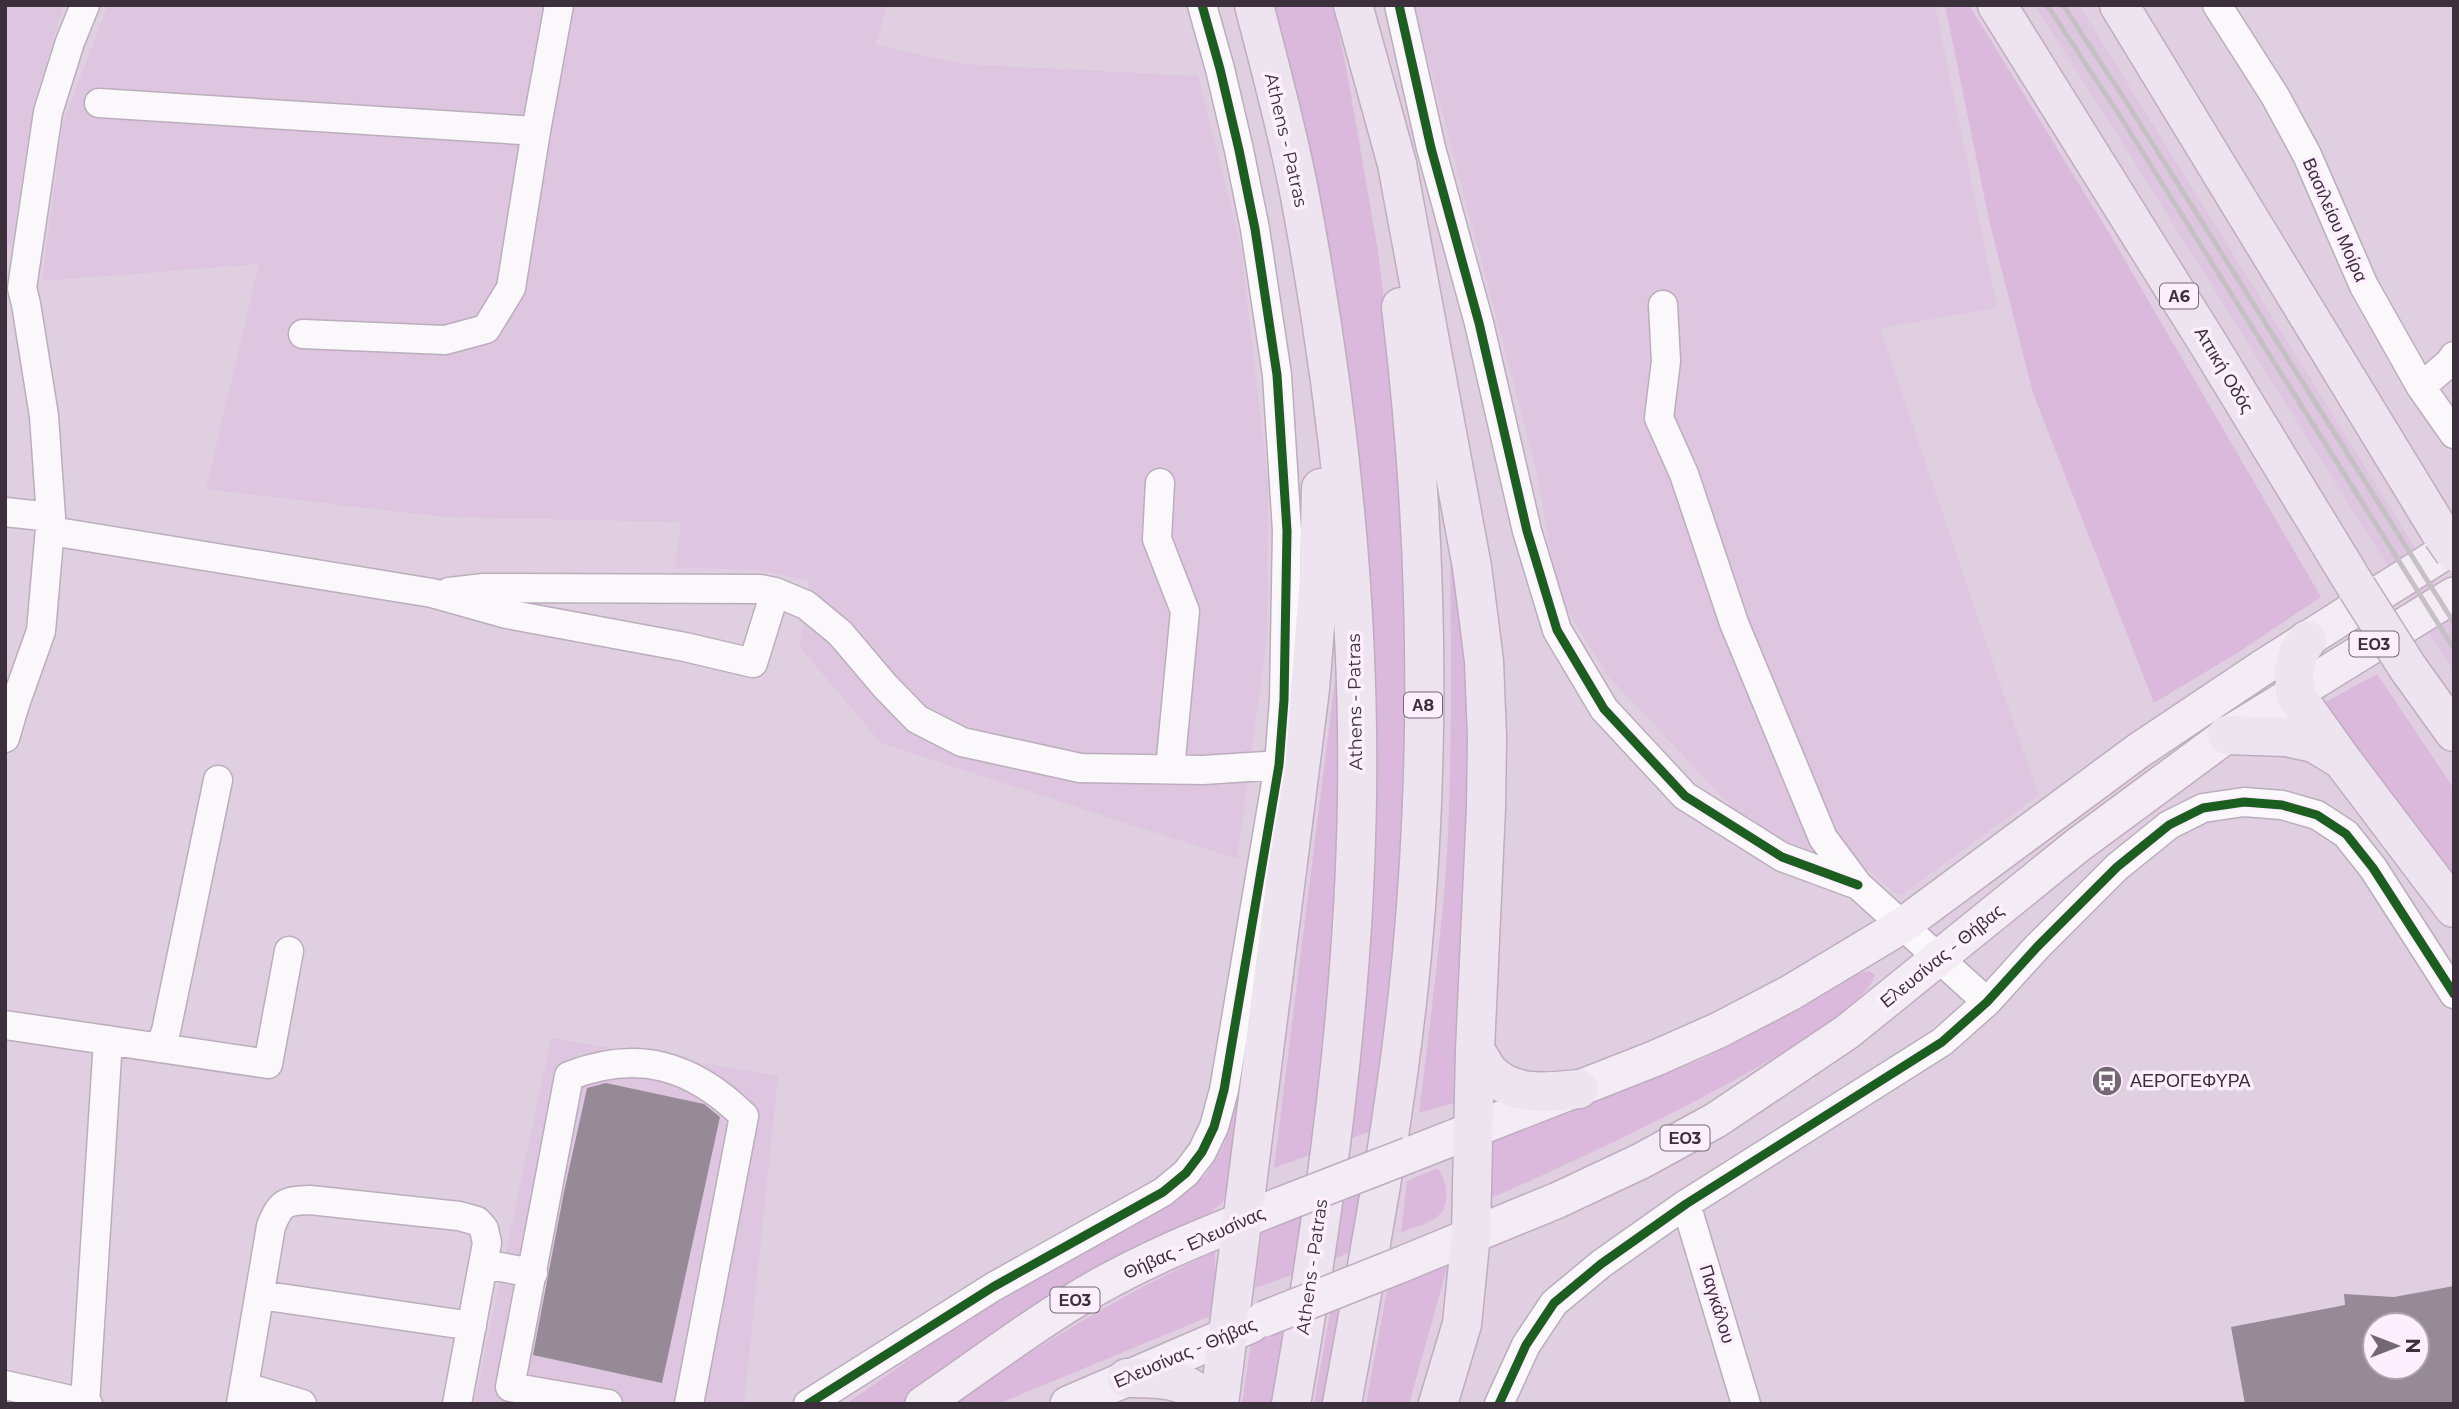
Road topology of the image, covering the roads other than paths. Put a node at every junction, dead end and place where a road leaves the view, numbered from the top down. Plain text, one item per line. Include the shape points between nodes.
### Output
1 (85, 5) edge
2 (559, 5) edge
3 (1202, 5) edge
4 (1254, 5) edge
5 (1351, 5) edge
6 (1399, 5) edge
7 (1997, 5) edge
8 (2119, 5) edge
9 (2217, 5) edge
10 (99, 103) dead end
11 (536, 131) junction
12 (13, 279) edge
13 (1663, 304) dead end
14 (17, 324) edge
15 (303, 334) dead end
16 (1325, 349) junction
17 (2454, 356) edge
18 (2421, 387) junction
19 (2454, 434) edge
20 (1160, 483) dead end
21 (5, 512) edge
22 (51, 524) junction
23 (2450, 544) edge
24 (775, 592) junction
25 (432, 593) junction
26 (2454, 595) edge
27 (2307, 640) junction
28 (2295, 694) junction
29 (2454, 732) edge
30 (2227, 735) junction
31 (5, 738) edge
32 (2342, 760) junction
33 (1279, 765) junction
34 (1170, 769) junction
35 (218, 780) dead end
36 (1858, 885) junction
37 (2454, 908) edge
38 (1903, 925) junction
39 (289, 951) dead end
40 (1939, 958) junction
41 (2454, 993) edge
42 (1987, 1002) junction
43 (5, 1025) edge
44 (108, 1040) junction
45 (160, 1048) junction
46 (1475, 1050) junction
47 (1578, 1089) junction
48 (1473, 1130) junction
49 (1686, 1204) junction
50 (1241, 1221) junction
51 (1471, 1234) junction
52 (484, 1264) junction
53 (533, 1273) junction
54 (260, 1295) junction
55 (472, 1326) junction
56 (1229, 1334) junction
57 (1127, 1378) junction
58 (5, 1385) edge
59 (243, 1395) edge
60 (87, 1403) edge
61 (302, 1404) edge
62 (457, 1404) edge
63 (608, 1404) edge
64 (689, 1404) edge
65 (808, 1404) edge
66 (923, 1404) edge
67 (1068, 1404) edge
68 (1209, 1404) edge
69 (1219, 1404) edge
70 (1291, 1404) edge
71 (1342, 1404) edge
72 (1438, 1404) edge
73 (1499, 1404) edge
74 (1746, 1404) edge

1 - 12 street via 48,112
2 - 11 street
3 - 33 street via 1255,229 1277,376 1287,531
4 - 16 highway, Athens - Patras via 1298,189
5 - 46 highway via 1397,164 1472,567 1484,661 1486,808
5 - 71 highway, Α8 via 1394,248 1405,342 1422,542 1424,685 1418,878 1404,1034
6 - 36 street via 1527,531 1557,630 1604,709 1685,796 1782,857
7 - 29 highway, Αττική Οδός / Α6, bridge via 2357,588
8 - 23 highway
9 - 18 street, Βασιλείου Μοίρα via 2307,155 2364,286
10 - 11 street
11 - 15 street via 511,288 486,329 445,340
12 - 14 street
13 - 36 street via 1666,361 1659,418 1684,474 1734,623 1823,838
14 - 22 street via 44,416
16 - 50 highway via 1315,635
16 - 70 highway, Athens - Patras via 1353,606 1355,849 1340,1067
17 - 18 street
18 - 19 street, Βασιλείου Μοίρα
20 - 34 street via 1157,539 1185,611
21 - 22 street
22 - 25 street
22 - 31 street via 41,631
23 - 27 main road, ΕΟ3
24 - 25 street via 484,588
24 - 25 street via 753,663 507,614
24 - 34 street via 806,605 841,633 917,719 962,742 1080,768
26 - 28 main road, Ελευσίνας - Θήβας / ΕΟ3
27 - 28 highway via 2294,668
27 - 38 main road, ΕΟ3 via 2137,751
28 - 30 main road, Ελευσίνας - Θήβας / ΕΟ3
28 - 32 highway
30 - 32 highway via 2314,743
30 - 40 main road, Ελευσίνας - Θήβας / ΕΟ3 via 2078,845
32 - 37 highway
33 - 34 street
33 - 65 street via 1224,1090 1202,1152 1163,1192 993,1287
35 - 45 street
36 - 38 street
38 - 40 street
38 - 47 main road, ΕΟ3 via 1719,1030
39 - 45 street via 268,1064
40 - 42 street
40 - 51 main road, Ελευσίνας - Θήβας / ΕΟ3 via 1847,1032 1716,1121 1558,1200
41 - 42 street via 2346,834 2317,815 2282,805 2244,802 2203,808 2169,825 2118,867
42 - 49 street via 1942,1042
43 - 44 street
44 - 45 street
44 - 60 street
46 - 47 highway via 1491,1073 1511,1087 1537,1093
46 - 48 highway
47 - 48 main road, ΕΟ3
48 - 50 main road, Θήβας - Ελευσίνας / ΕΟ3, bridge
48 - 51 highway
49 - 73 street via 1554,1303 1526,1345
49 - 74 street, Παγκάλου
50 - 56 highway
50 - 66 main road, Θήβας - Ελευσίνας / ΕΟ3 via 1146,1262 1069,1303
51 - 56 main road, Ελευσίνας - Θήβας / ΕΟ3, bridge
51 - 72 highway via 1462,1324
52 - 53 street
52 - 54 street via 487,1243 477,1221 290,1200 279,1208 271,1226
52 - 55 street
53 - 63 street via 510,1387
53 - 64 street via 569,1076 610,1064 653,1064 675,1069 715,1090 744,1116
54 - 55 street
54 - 59 street
55 - 62 street
56 - 57 main road, Ελευσίνας - Θήβας / ΕΟ3
56 - 69 highway
57 - 67 main road, Ελευσίνας - Θήβας / ΕΟ3
57 - 68 highway via 1184,1383
58 - 60 street
59 - 61 street

